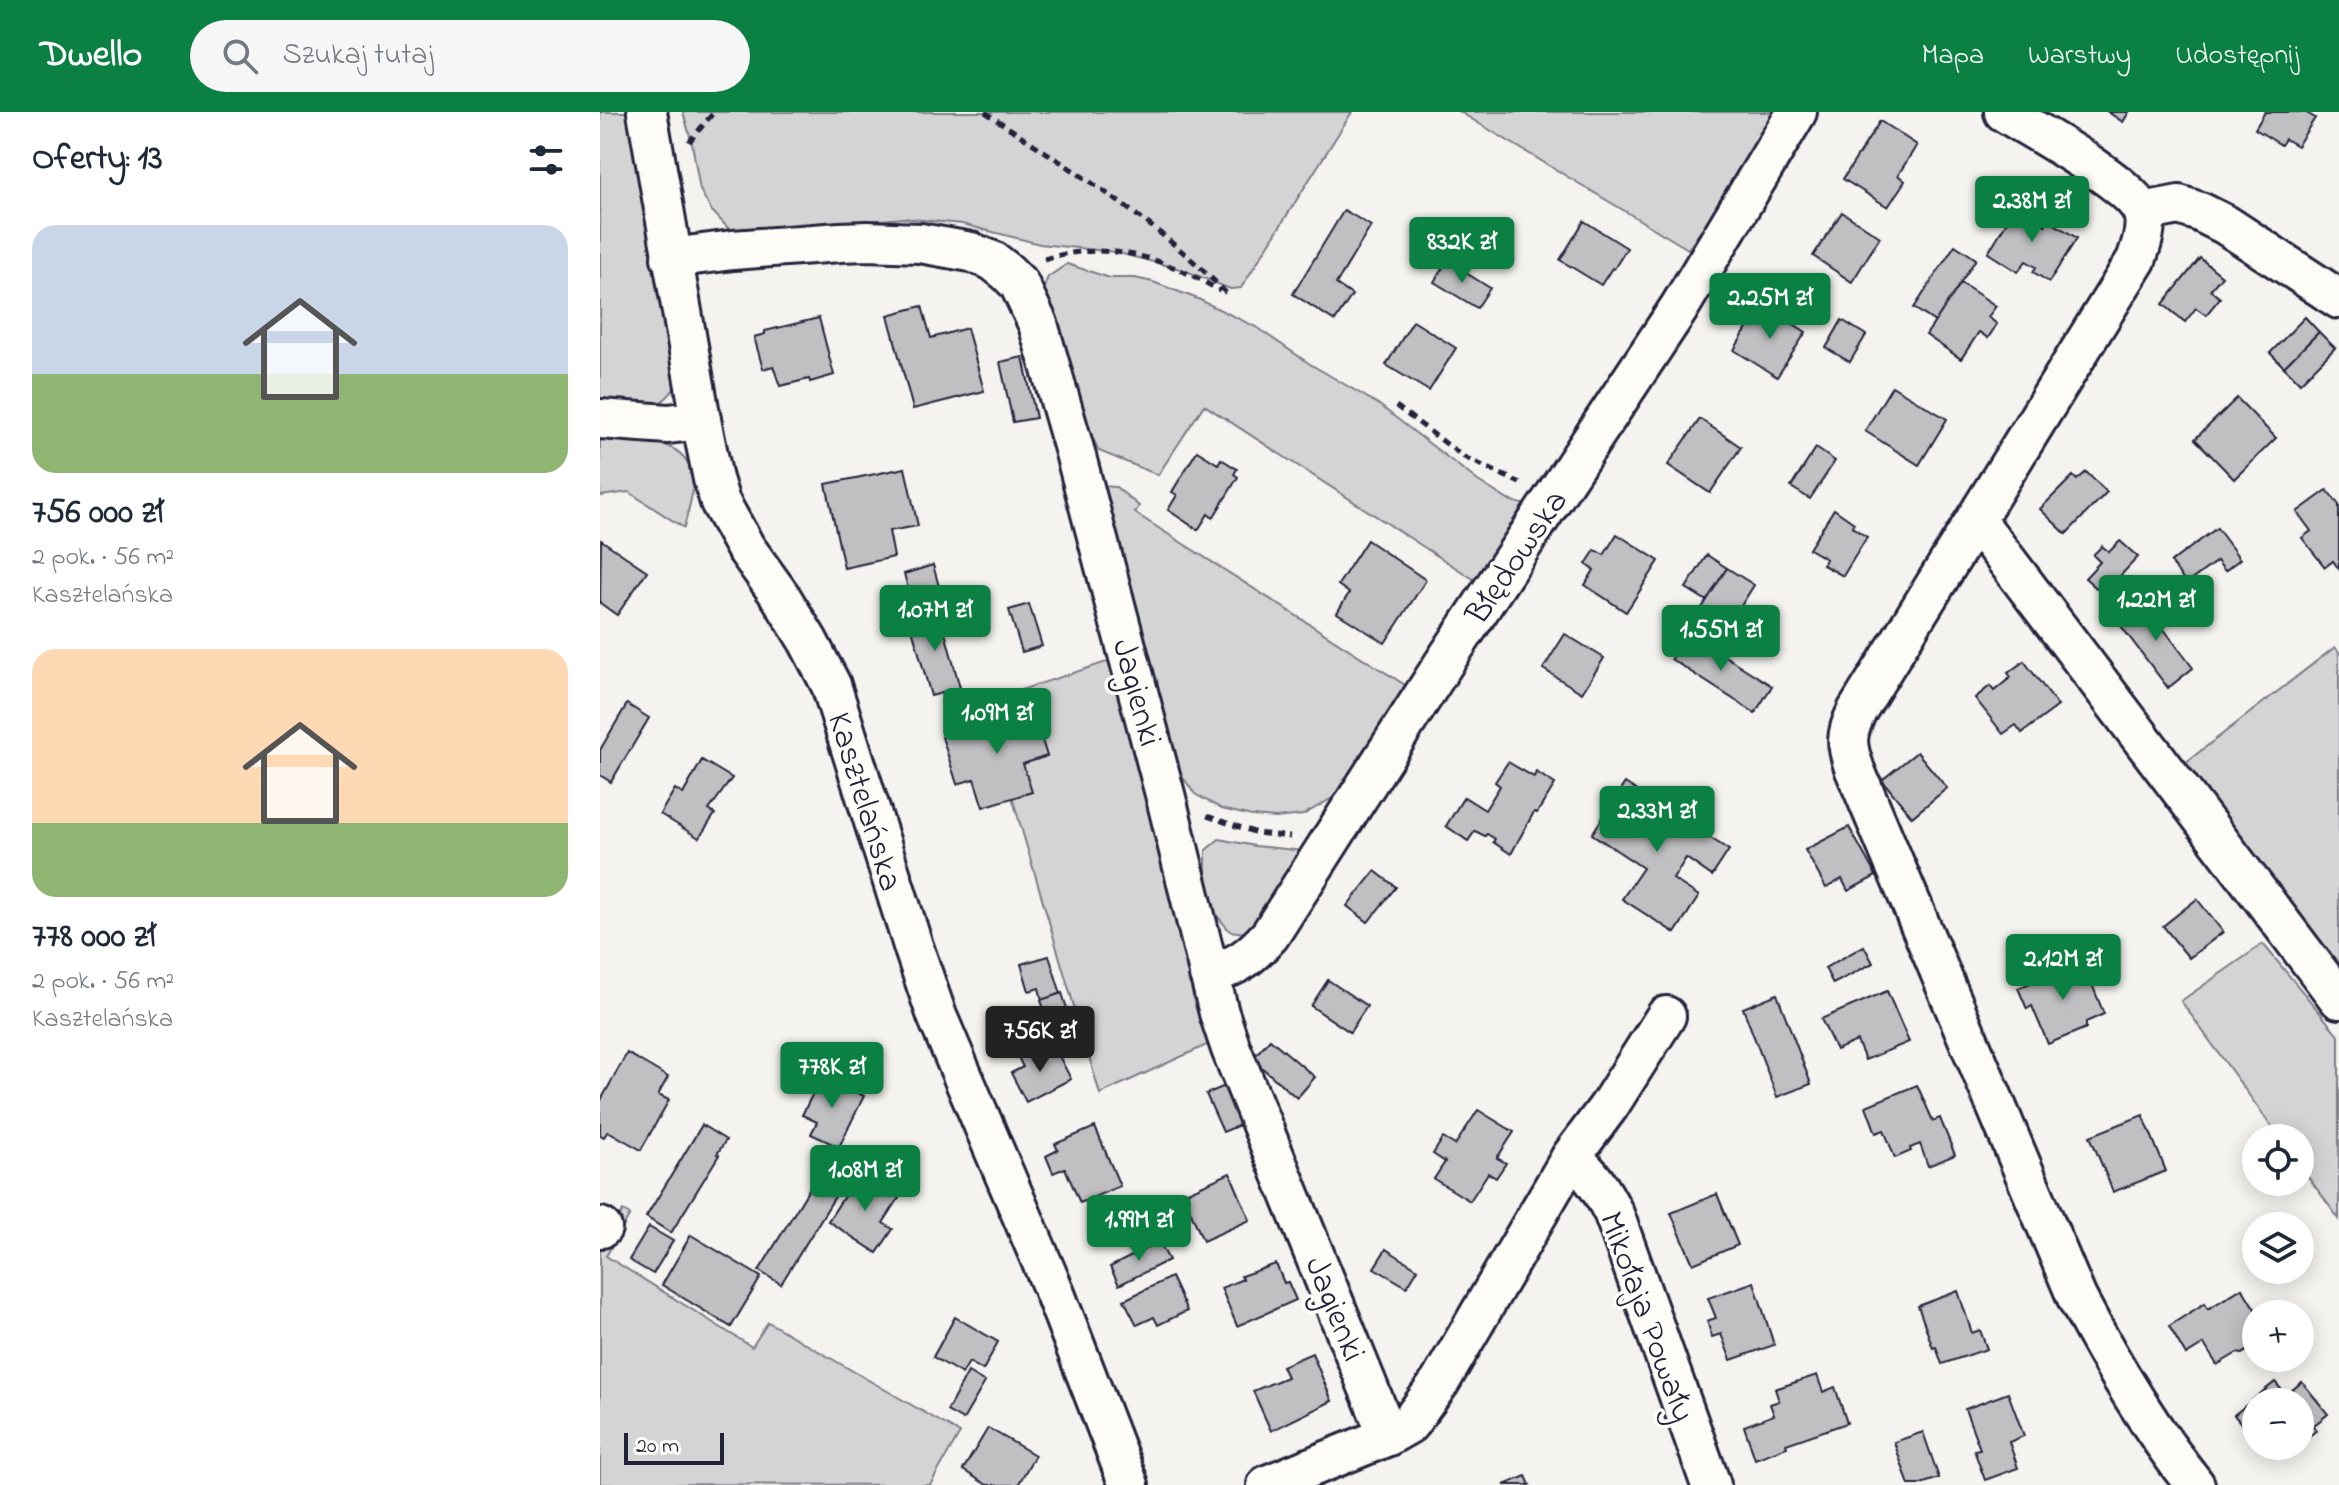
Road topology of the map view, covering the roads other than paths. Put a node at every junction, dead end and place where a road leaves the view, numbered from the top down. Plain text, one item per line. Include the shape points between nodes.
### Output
1 (647, 112) edge
2 (1797, 112) edge
3 (2004, 112) edge
4 (2143, 212) junction
5 (671, 258) junction
6 (2339, 299) edge
7 (600, 419) edge
8 (701, 420) junction
9 (1976, 520) junction
10 (1209, 975) junction
11 (2339, 999) edge
12 (1666, 1016) dead end
13 (1571, 1157) junction
14 (1388, 1436) junction
15 (1129, 1485) edge
16 (1267, 1485) edge
17 (1711, 1485) edge
18 (2195, 1485) edge

1 - 5 street, Kasztelańska
2 - 10 street, Błędowska via 1679,308 1270,935 1252,955
3 - 4 street via 2102,173
4 - 6 street via 2179,205 2200,212
4 - 9 street via 2144,237 2136,260
5 - 8 street, Kasztelańska
5 - 10 street, Jagienki via 893,241 971,252 993,261 1019,284 1038,324 1074,449
7 - 8 street via 668,424
8 - 15 street, Kasztelańska via 713,479 729,520 831,685 937,1016 1052,1286
9 - 11 street
9 - 18 street via 1857,711 1848,728 1848,749 2077,1298 2110,1359
10 - 14 street, Jagienki via 1231,1049
12 - 13 street
13 - 14 street via 1440,1382 1409,1424
13 - 17 street, Mikołaja Powały via 1601,1187 1614,1214
14 - 16 street

